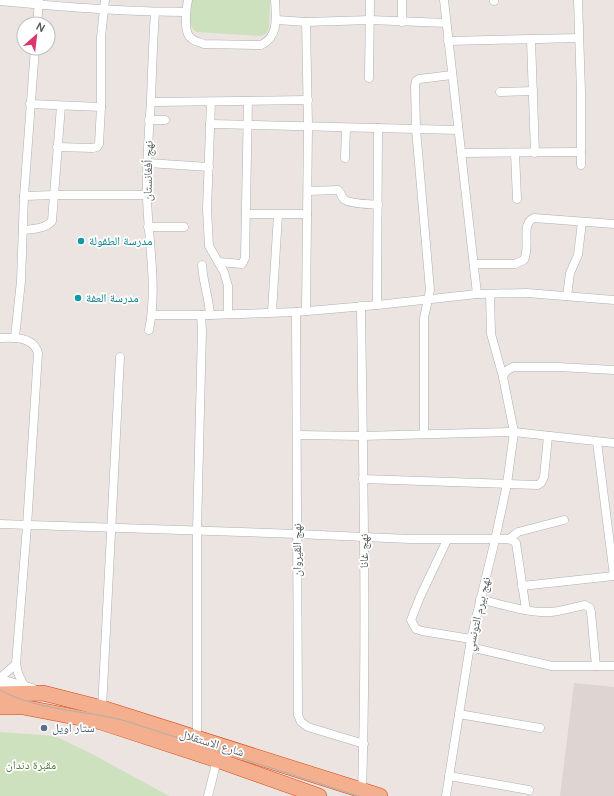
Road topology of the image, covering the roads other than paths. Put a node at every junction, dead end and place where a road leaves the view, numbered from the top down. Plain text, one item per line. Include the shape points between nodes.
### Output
1 (105, 0) edge
2 (188, 0) edge
3 (275, 0) edge
4 (370, 0) edge
5 (402, 0) edge
6 (444, 0) edge
7 (578, 0) edge
8 (0, 1) edge
9 (39, 2) edge
10 (104, 9) junction
11 (155, 12) junction
12 (186, 12) junction
13 (38, 16) edge
14 (277, 20) junction
15 (370, 20) junction
16 (306, 22) junction
17 (402, 22) junction
18 (446, 23) junction
19 (579, 38) junction
20 (531, 40) junction
21 (448, 41) junction
22 (34, 56) edge
23 (452, 76) junction
24 (369, 78) dead end
25 (533, 91) junction
26 (500, 92) dead end
27 (308, 100) junction
28 (248, 101) junction
29 (151, 102) junction
30 (211, 102) junction
31 (30, 104) junction
32 (61, 106) junction
33 (101, 107) junction
34 (149, 120) junction
35 (165, 120) dead end
36 (210, 124) junction
37 (246, 124) junction
38 (308, 126) junction
39 (346, 128) junction
40 (378, 128) junction
41 (416, 129) junction
42 (458, 130) junction
43 (57, 147) junction
44 (535, 152) junction
45 (581, 152) junction
46 (461, 153) junction
47 (515, 153) junction
48 (345, 158) dead end
49 (148, 163) junction
50 (582, 165) dead end
51 (208, 167) junction
52 (308, 191) junction
53 (54, 195) junction
54 (147, 195) junction
55 (24, 196) junction
56 (517, 199) dead end
57 (378, 205) junction
58 (246, 214) junction
59 (308, 214) junction
60 (278, 215) junction
61 (582, 222) junction
62 (614, 224) edge
63 (184, 227) dead end
64 (148, 228) junction
65 (23, 230) junction
66 (219, 262) junction
67 (474, 264) junction
68 (202, 265) dead end
69 (477, 294) junction
70 (490, 295) junction
71 (567, 296) junction
72 (428, 300) junction
73 (614, 300) edge
74 (377, 305) junction
75 (361, 306) junction
76 (306, 311) junction
77 (272, 312) junction
78 (296, 312) junction
79 (228, 313) junction
80 (152, 315) junction
81 (200, 315) junction
82 (210, 315) junction
83 (149, 330) dead end
84 (15, 337) junction
85 (0, 338) edge
86 (120, 357) dead end
87 (614, 370) edge
88 (503, 377) junction
89 (514, 432) junction
90 (424, 434) junction
91 (298, 435) junction
92 (362, 436) junction
93 (548, 436) junction
94 (597, 442) junction
95 (614, 443) edge
96 (363, 479) junction
97 (507, 484) junction
98 (564, 520) dead end
99 (0, 524) edge
100 (27, 526) junction
101 (110, 528) junction
102 (198, 530) junction
103 (297, 534) junction
104 (364, 537) junction
105 (509, 539) junction
106 (447, 540) junction
107 (495, 540) junction
108 (614, 576) edge
109 (522, 586) junction
110 (480, 599) junction
111 (526, 610) junction
112 (470, 643) junction
113 (16, 664) junction
114 (596, 666) junction
115 (614, 666) edge
116 (0, 678) edge
117 (0, 681) edge
118 (25, 688) junction
119 (43, 693) junction
120 (0, 694) edge
121 (0, 698) edge
122 (0, 706) edge
123 (23, 707) junction
124 (102, 708) junction
125 (459, 714) junction
126 (540, 728) dead end
127 (197, 738) junction
128 (364, 744) junction
129 (196, 753) junction
130 (217, 760) junction
131 (449, 776) junction
132 (529, 790) dead end
133 (361, 793) edge
134 (208, 796) edge
135 (319, 796) edge
136 (380, 796) edge
137 (446, 796) edge

1 - 10 street
2 - 12 street
3 - 14 street
4 - 15 street
5 - 17 street
6 - 18 street
7 - 19 street
8 - 9 street
9 - 10 street
9 - 13 street
10 - 11 street
10 - 33 street via 101,37
11 - 12 street
11 - 29 street, نهج أفغانستان
12 - 14 street via 189,36 204,44 261,45 272,36
14 - 16 street
15 - 16 street
15 - 17 street
15 - 24 street
16 - 27 street
17 - 18 street
18 - 21 street
19 - 20 street
19 - 45 street
20 - 21 street
20 - 25 street
21 - 23 street
22 - 31 street
23 - 41 street via 417,80
23 - 42 street
25 - 26 street
25 - 44 street
27 - 28 street
27 - 38 street
28 - 30 street
28 - 37 street
29 - 30 street
29 - 34 street, نهج أفغانستان
30 - 36 street
31 - 32 street
31 - 55 street
32 - 33 street
32 - 43 street
33 - 43 street via 100,140 97,147
34 - 35 street
34 - 49 street, نهج أفغانستان
36 - 37 street
36 - 51 street
37 - 38 street
37 - 58 street
38 - 39 street
38 - 52 street
39 - 40 street
39 - 48 street
40 - 41 street
40 - 57 street
41 - 42 street
41 - 72 street via 429,279
42 - 46 street
43 - 53 street
44 - 45 street
44 - 47 street
45 - 50 street
46 - 47 street
46 - 67 street
47 - 56 street
49 - 51 street
49 - 54 street, نهج أفغانستان
51 - 66 street via 209,246
52 - 57 street via 338,190 347,201
52 - 59 street
53 - 54 street
53 - 55 street
53 - 65 street via 52,221 48,226
54 - 64 street, نهج أفغانستان
55 - 65 street
57 - 74 street
58 - 60 street
58 - 66 street via 245,258 242,264
59 - 60 street
59 - 76 street
60 - 77 street
61 - 62 street
61 - 67 street via 534,218 527,223 527,250 524,260 515,264
61 - 71 street via 578,255 570,272
63 - 64 street
64 - 80 street, نهج أفغانستان
65 - 84 street
66 - 79 street via 228,286
67 - 69 street
68 - 82 street
69 - 70 street
69 - 72 street
70 - 71 street via 527,293
70 - 88 street, نهج بيرم التونسي via 491,334
71 - 73 street
72 - 74 street
72 - 90 street via 424,318
74 - 75 street
75 - 76 street
75 - 92 street, نهج غانا
76 - 78 street
77 - 78 street
77 - 79 street
78 - 91 street, نهج القيروان
79 - 82 street
80 - 81 street
80 - 83 street, نهج أفغانستان
81 - 82 street
81 - 102 street via 202,352
84 - 85 street
84 - 100 street via 33,344 38,354
86 - 101 street
87 - 88 street via 512,367 506,370
88 - 89 street, نهج بيرم التونسي
89 - 90 street
89 - 93 street
89 - 97 street, نهج بيرم التونسي
90 - 92 street
91 - 92 street
91 - 103 street, نهج القيروان
92 - 96 street, نهج غانا
93 - 94 street
93 - 97 street via 544,477 541,483
94 - 95 street
94 - 108 street
96 - 97 street
96 - 104 street, نهج غانا
97 - 107 street, نهج بيرم التونسي
98 - 105 street via 518,532
99 - 100 street
100 - 101 street
100 - 113 street
101 - 102 street
101 - 124 street
102 - 103 street
102 - 127 street
103 - 104 street
103 - 128 street, نهج القيروان via 298,715 301,722 308,727
104 - 106 street
104 - 128 street, نهج غانا
105 - 107 street
105 - 109 street via 516,543
106 - 107 street
106 - 112 street via 411,620 416,628 422,631
107 - 110 street, نهج بيرم التونسي
108 - 109 street
109 - 111 street
110 - 111 street
110 - 112 street, نهج بيرم التونسي
111 - 114 street via 553,612 588,606 591,612
112 - 114 street via 552,666
112 - 125 street, نهج بيرم التونسي
113 - 116 street
113 - 118 street
114 - 115 street
117 - 118 main road
118 - 119 main road
119 - 120 highway, شارع الاستقلال
119 - 124 highway, شارع الاستقلال
121 - 123 main road
122 - 123 highway, شارع الاستقلال
123 - 129 highway, شارع الاستقلال via 101,722
124 - 127 highway, شارع الاستقلال
125 - 126 street
125 - 131 street, نهج بيرم التونسي
127 - 129 street
127 - 133 highway, شارع الاستقلال
128 - 133 street, نهج غانا
129 - 130 highway, شارع الاستقلال
130 - 134 street
130 - 135 highway, شارع الاستقلال
131 - 132 street
131 - 137 street, نهج بيرم التونسي
133 - 136 highway, شارع الاستقلال

